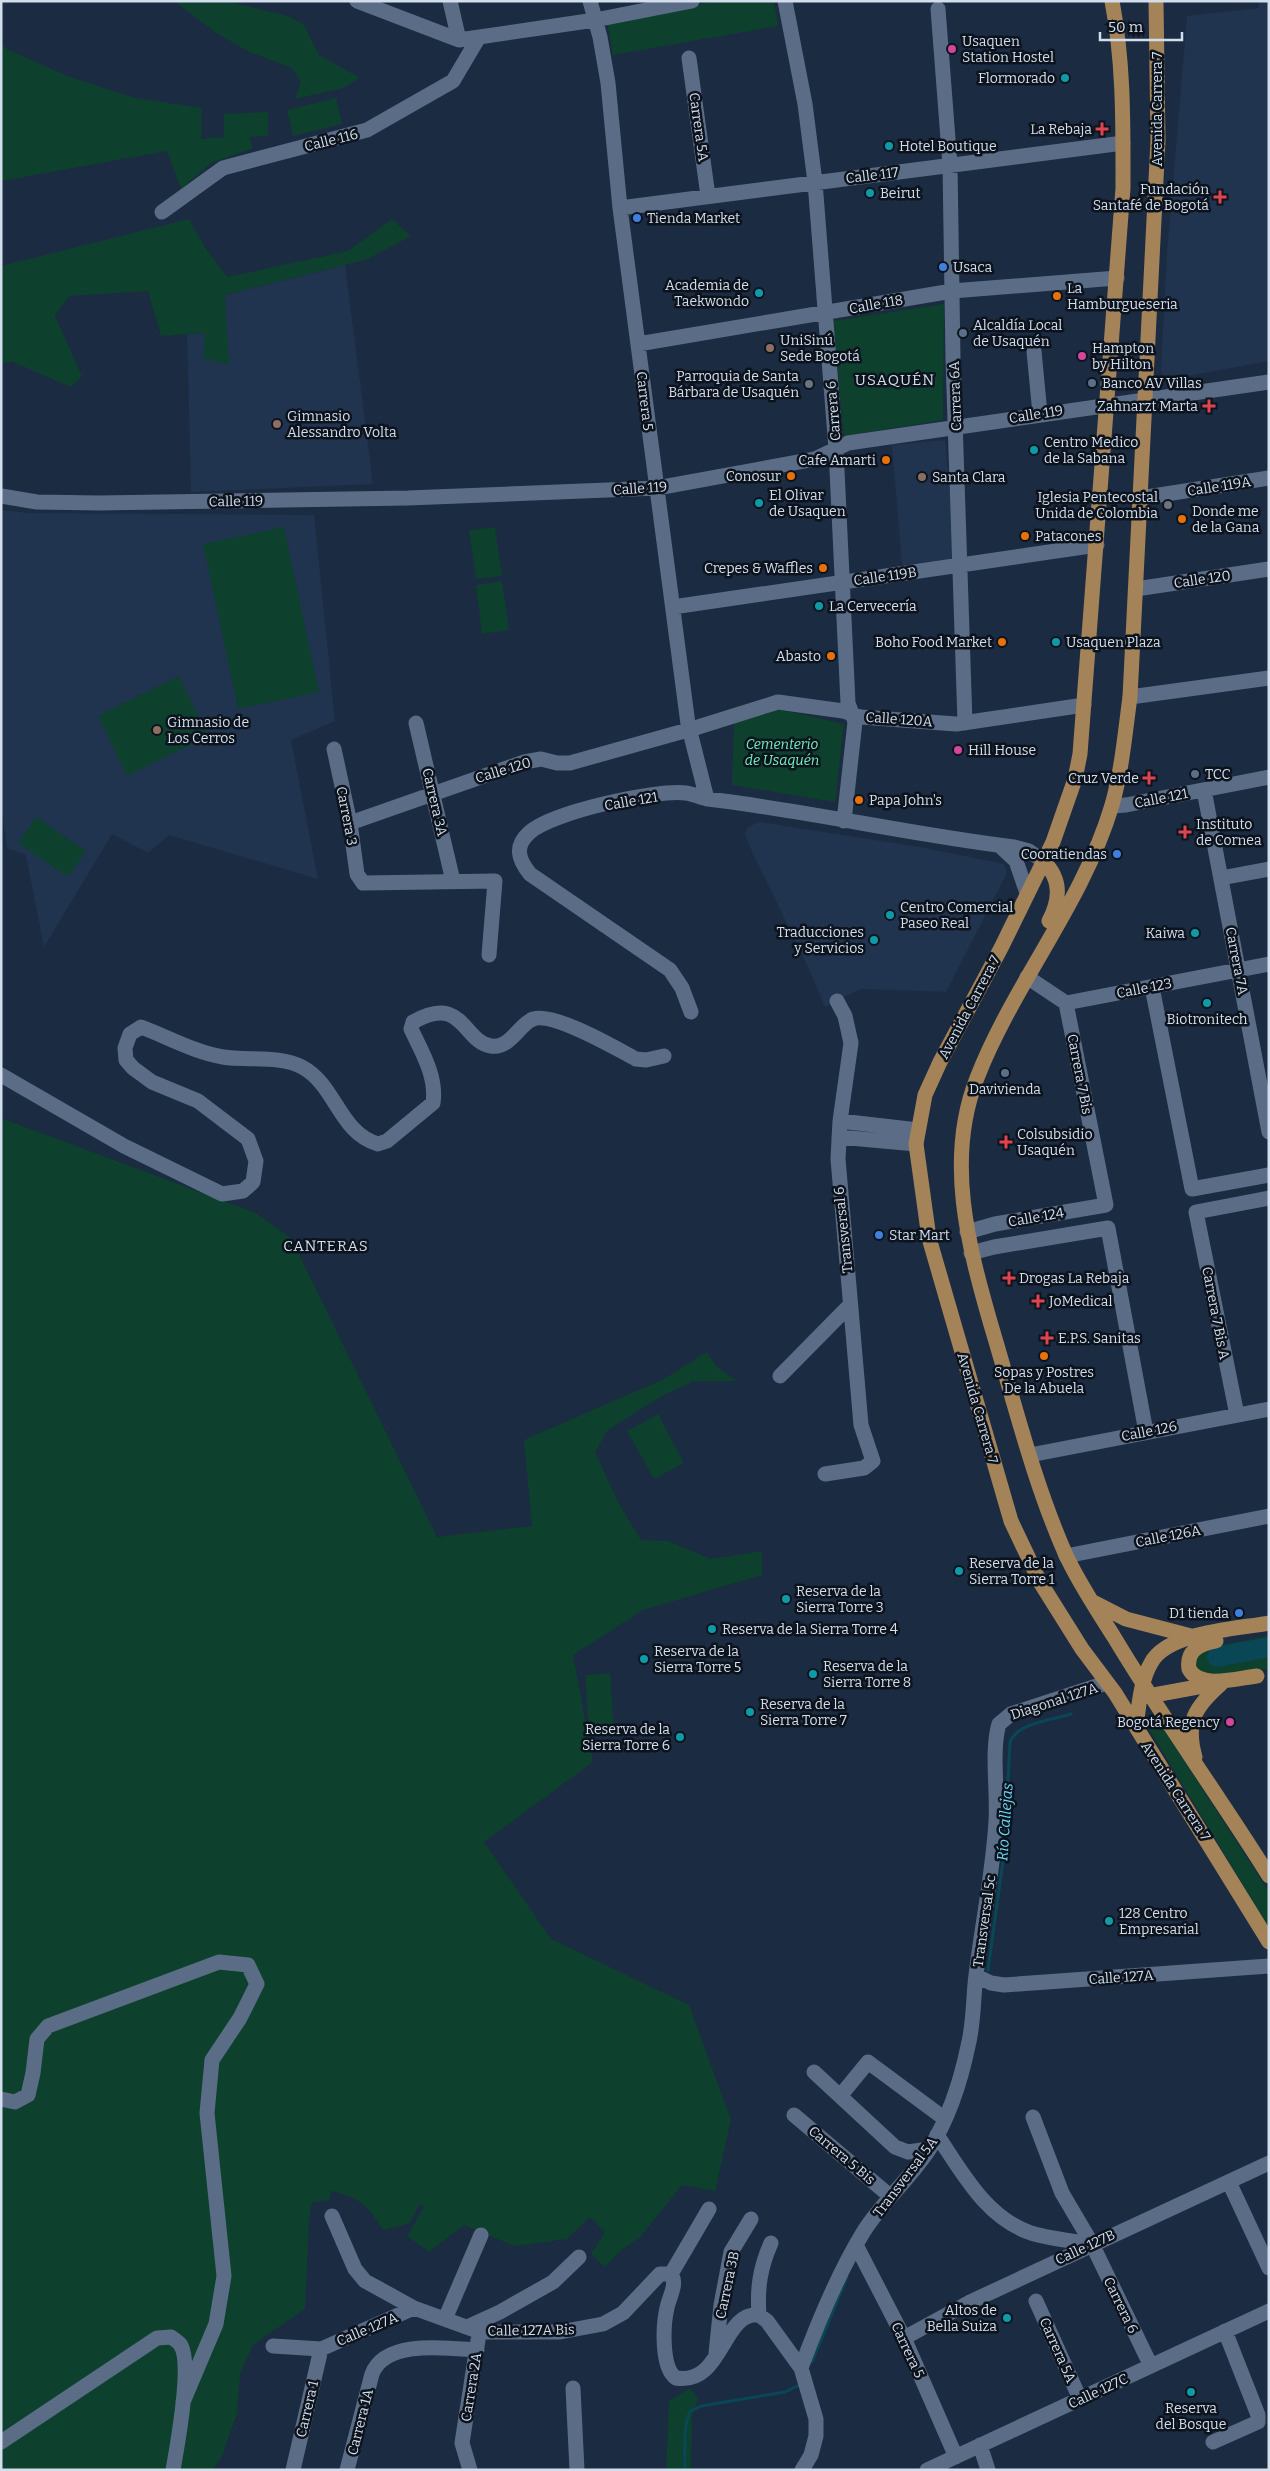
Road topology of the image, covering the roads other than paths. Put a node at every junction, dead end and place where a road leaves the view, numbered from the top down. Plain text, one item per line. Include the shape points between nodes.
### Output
1 (357, 1) edge
2 (450, 1) edge
3 (590, 1) edge
4 (692, 1) edge
5 (785, 1) edge
6 (1112, 1) edge
7 (1158, 1) edge
8 (938, 9) dead end
9 (594, 20) junction
10 (480, 37) junction
11 (459, 40) junction
12 (689, 58) dead end
13 (1123, 143) junction
14 (950, 165) junction
15 (815, 182) junction
16 (708, 196) junction
17 (620, 208) junction
18 (162, 212) dead end
19 (1117, 278) junction
20 (952, 291) junction
21 (825, 313) junction
22 (638, 344) junction
23 (1034, 351) dead end
24 (1269, 382) edge
25 (1145, 399) junction
26 (1106, 404) junction
27 (1040, 414) junction
28 (956, 426) junction
29 (836, 449) junction
30 (1269, 478) edge
31 (657, 488) junction
32 (1, 496) edge
33 (1140, 498) junction
34 (1097, 545) junction
35 (960, 565) junction
36 (1269, 569) edge
37 (843, 582) junction
38 (1136, 589) junction
39 (673, 607) junction
40 (1269, 678) edge
41 (1130, 697) junction
42 (1084, 705) junction
43 (851, 713) junction
44 (416, 722) dead end
45 (965, 724) junction
46 (689, 730) junction
47 (334, 749) dead end
48 (1269, 777) edge
49 (1204, 790) junction
50 (433, 793) junction
51 (707, 799) junction
52 (1112, 806) junction
53 (844, 821) junction
54 (350, 823) junction
55 (999, 845) junction
56 (1043, 861) junction
57 (1269, 869) edge
58 (1221, 878) junction
59 (453, 881) junction
60 (1028, 893) junction
61 (489, 955) dead end
62 (1269, 964) edge
63 (1239, 970) junction
64 (1027, 977) junction
65 (1152, 986) junction
66 (837, 1001) dead end
67 (1066, 1003) junction
68 (1012, 1007) junction
69 (691, 1012) dead end
70 (664, 1056) dead end
71 (1, 1075) edge
72 (840, 1121) junction
73 (1269, 1132) edge
74 (839, 1137) junction
75 (917, 1137) junction
76 (1269, 1174) edge
77 (1269, 1198) edge
78 (1106, 1205) joint
79 (967, 1232) junction
80 (971, 1253) junction
81 (850, 1305) junction
82 (780, 1376) dead end
83 (1269, 1410) edge
84 (1236, 1415) junction
85 (1146, 1432) junction
86 (1030, 1455) junction
87 (825, 1474) dead end
88 (1269, 1516) edge
89 (1066, 1556) junction
90 (1092, 1601) junction
91 (1269, 1623) edge
92 (1269, 1631) edge
93 (1193, 1637) junction
94 (1263, 1675) edge
95 (1222, 1683) junction
96 (1110, 1688) junction
97 (1145, 1693) junction
98 (1003, 1718) joint
99 (1136, 1727) junction
100 (1198, 1768) junction
101 (1269, 1876) edge
102 (1269, 1942) edge
103 (1269, 1966) edge
104 (976, 1976) junction
105 (814, 2072) dead end
106 (841, 2096) junction
107 (1, 2099) edge
108 (794, 2115) dead end
109 (1033, 2117) dead end
110 (945, 2119) junction
111 (937, 2135) junction
112 (929, 2149) junction
113 (1269, 2163) edge
114 (1229, 2182) junction
115 (890, 2196) junction
116 (710, 2210) dead end
117 (332, 2216) dead end
118 (750, 2219) dead end
119 (481, 2235) dead end
120 (771, 2243) dead end
121 (1092, 2244) junction
122 (856, 2245) junction
123 (579, 2257) dead end
124 (1269, 2268) edge
125 (671, 2274) junction
126 (1036, 2301) dead end
127 (414, 2308) junction
128 (1269, 2311) edge
129 (759, 2315) junction
130 (445, 2319) junction
131 (473, 2329) junction
132 (1226, 2331) junction
133 (904, 2338) junction
134 (273, 2346) dead end
135 (320, 2349) junction
136 (477, 2350) junction
137 (716, 2354) junction
138 (1151, 2366) junction
139 (801, 2368) junction
140 (573, 2388) dead end
141 (1080, 2399) junction
142 (183, 2402) junction
143 (1, 2442) edge
144 (1213, 2442) dead end
145 (980, 2445) junction
146 (956, 2457) junction
147 (173, 2470) edge
148 (293, 2470) edge
149 (347, 2470) edge
150 (470, 2470) edge
151 (577, 2470) edge
152 (802, 2470) edge
153 (927, 2470) edge
154 (988, 2470) edge

1 - 11 street
2 - 11 street
3 - 9 street, Carrera 5
4 - 9 street
5 - 15 street, Carrera 6 via 805,104
6 - 13 main road, Avenida Carrera 7 via 1121,54
7 - 25 main road, Avenida Carrera 7 via 1158,140
8 - 14 street, Carrera 6A
9 - 10 street
9 - 17 street, Carrera 5 via 608,83
10 - 11 street
10 - 18 street, Calle 116 via 453,81 367,130 223,168
12 - 16 street, Carrera 5A
13 - 14 street, Calle 117
13 - 19 main road, Avenida Carrera 7
14 - 15 street, Calle 117
14 - 20 street, Carrera 6A
15 - 16 street, Calle 117
15 - 21 street, Carrera 6
16 - 17 street, Calle 117
17 - 22 street, Carrera 5
19 - 20 street, Calle 118
19 - 26 main road, Avenida Carrera 7
20 - 21 street, Calle 118
20 - 28 street, Carrera 6A
21 - 22 street, Calle 118
21 - 29 street, Carrera 6
22 - 31 street, Carrera 5
23 - 27 street
24 - 25 street, Calle 119
25 - 26 street, Calle 119
25 - 33 main road, Avenida Carrera 7
26 - 27 street, Calle 119
26 - 34 main road, Avenida Carrera 7
27 - 28 street, Calle 119
28 - 29 street, Calle 119 via 848,443
28 - 35 street, Carrera 6A
29 - 31 street, Calle 119 via 815,460
29 - 37 street, Carrera 6
30 - 33 street, Calle 119A
31 - 32 street, Calle 119 via 408,498 99,503 37,502
31 - 39 street, Carrera 5
33 - 38 main road, Avenida Carrera 7
34 - 35 street, Calle 119B
34 - 42 main road, Avenida Carrera 7
35 - 37 street, Calle 119B
35 - 45 street, Carrera 6A
36 - 38 street, Calle 120
37 - 39 street, Calle 119B
37 - 43 street, Carrera 6
38 - 41 main road, Avenida Carrera 7
39 - 46 street, Carrera 5
40 - 41 street
41 - 52 main road, Avenida Carrera 7
42 - 45 street, Calle 120A
42 - 56 main road, Avenida Carrera 7 via 1075,778
43 - 45 street, Calle 120A via 860,717
43 - 46 street, Calle 120A via 778,702
43 - 53 street, Carrera 6 via 855,722
44 - 50 street, Carrera 3A
46 - 50 street, Calle 120 via 570,763 541,759 524,762
46 - 51 street, Carrera 5
47 - 54 street, Carrera 3
48 - 49 street, Calle 121
49 - 52 street, Calle 121
49 - 58 street, Carrera 7A
50 - 54 street, Calle 120
50 - 59 street, Carrera 3A
51 - 53 street, Calle 121
51 - 69 street, Calle 121 via 685,793 646,796 588,809 554,818 525,837 519,847 519,856 530,874 670,970 682,988
52 - 64 main road, Avenida Carrera 7 via 1074,896
53 - 55 street, Calle 121
54 - 59 street, Carrera 3 via 357,874 363,883
55 - 56 street, Calle 121 via 1029,851
55 - 60 street via 1016,861
56 - 60 main road, Avenida Carrera 7
56 - 68 main road via 1056,886 1057,906 1028,964
57 - 58 street
58 - 63 street, Carrera 7A
59 - 61 street via 495,881
60 - 75 main road, Avenida Carrera 7 via 940,1062 926,1096
62 - 63 street, Calle 123
63 - 65 street, Calle 123
63 - 73 street, Carrera 7A
64 - 67 street
64 - 68 main road, Avenida Carrera 7
65 - 67 street, Calle 123
65 - 76 street via 1192,1189
66 - 72 street, Transversal 6 via 845,1016 851,1043
67 - 78 street, Carrera 7 Bis
68 - 79 main road, Avenida Carrera 7 via 976,1079 966,1117 961,1165
70 - 71 street via 636,1059 558,1021 541,1017 531,1020 494,1047 484,1045 463,1022 428,1013 413,1022 411,1029 432,1079 435,1090 433,1103 388,1141 378,1144 354,1130 325,1088 302,1067 289,1062 222,1057 140,1027 130,1034 126,1048 126,1060 133,1068 152,1082 198,1101 248,1139 256,1161 253,1182 242,1191 222,1194 124,1146
72 - 74 street, Transversal 6
72 - 75 street
74 - 75 street
74 - 81 street, Transversal 6 via 838,1184
75 - 96 main road, Avenida Carrera 7 via 931,1246 1011,1520 1040,1582
77 - 84 street, Carrera 7 Bis A via 1196,1212
78 - 79 street, Calle 124 via 995,1224
79 - 80 main road, Avenida Carrera 7
80 - 85 street, Calle 124 via 1108,1228
80 - 86 main road, Avenida Carrera 7
81 - 82 street
81 - 87 street, Transversal 6 via 861,1425 873,1461 864,1468
83 - 84 street, Calle 126
84 - 85 street, Calle 126
85 - 86 street, Calle 126
86 - 89 main road, Avenida Carrera 7
88 - 89 street, Calle 126A
89 - 90 main road, Avenida Carrera 7
90 - 93 main road via 1126,1619
90 - 97 main road, Avenida Carrera 7
91 - 93 main road
92 - 94 main road via 1198,1646 1189,1659 1191,1673 1202,1680
93 - 97 main road via 1172,1644 1151,1662
94 - 95 main road
95 - 97 main road
95 - 100 main road via 1204,1699 1194,1717 1191,1737
96 - 97 main road
96 - 98 street, Diagonal 127A
96 - 99 main road, Avenida Carrera 7
97 - 99 main road
97 - 100 main road, Avenida Carrera 7
98 - 104 street, Transversal 5c via 996,1739 994,1851
99 - 102 main road, Avenida Carrera 7
100 - 101 main road, Avenida Carrera 7
103 - 104 street, Calle 127A via 1004,1985
104 - 110 street, Transversal 5A via 968,2046
105 - 106 street
106 - 110 street via 868,2062
106 - 112 street via 901,2150
107 - 142 street via 15,2102 28,2095 37,2039 48,2026 219,1962 248,1965 257,1984 240,2018 212,2060 207,2113 224,2276 216,2324
108 - 115 street, Carrera 5 Bis
109 - 121 street, Carrera 6 via 1062,2192
110 - 111 street, Transversal 5A
111 - 112 street, Transversal 5A
111 - 121 street via 971,2185 1001,2217 1029,2232
112 - 115 street, Transversal 5A
113 - 114 street, Calle 127B
114 - 121 street, Calle 127B
114 - 124 street
115 - 122 street, Transversal 5A
116 - 125 street
117 - 127 street, Calle 127A Bis via 355,2269 365,2281
118 - 137 street, Carrera 3B via 731,2252
119 - 130 street
120 - 129 street via 757,2289
121 - 133 street, Calle 127B via 970,2302
121 - 138 street, Carrera 6
122 - 133 street, Carrera 5
122 - 139 street, Transversal 5A
123 - 131 street via 553,2282
125 - 131 street, Calle 127A Bis via 660,2274 623,2313 603,2324 560,2332
125 - 137 street via 674,2283 664,2333 669,2370 676,2378 689,2380 711,2365
126 - 141 street, Carrera 5A
127 - 130 street, Calle 127A Bis
127 - 135 street, Calle 127A
128 - 132 street, Calle 127C
129 - 137 street via 742,2321
129 - 139 street via 767,2321
130 - 131 street, Calle 127A Bis
131 - 136 street, Carrera 2A
132 - 138 street, Calle 127C
132 - 144 street via 1258,2422
133 - 146 street, Carrera 5
134 - 135 street
135 - 148 street, Carrera 1
136 - 149 street, Carrera 1A via 408,2349 381,2361 372,2374
136 - 150 street, Carrera 2A via 462,2443
138 - 141 street, Calle 127C
139 - 152 street via 816,2419 811,2455
140 - 151 street
141 - 145 street, Calle 127C
142 - 143 street via 185,2357 180,2344 171,2337 157,2338
142 - 147 street
145 - 146 street, Calle 127C
145 - 154 street
146 - 153 street, Calle 127C

